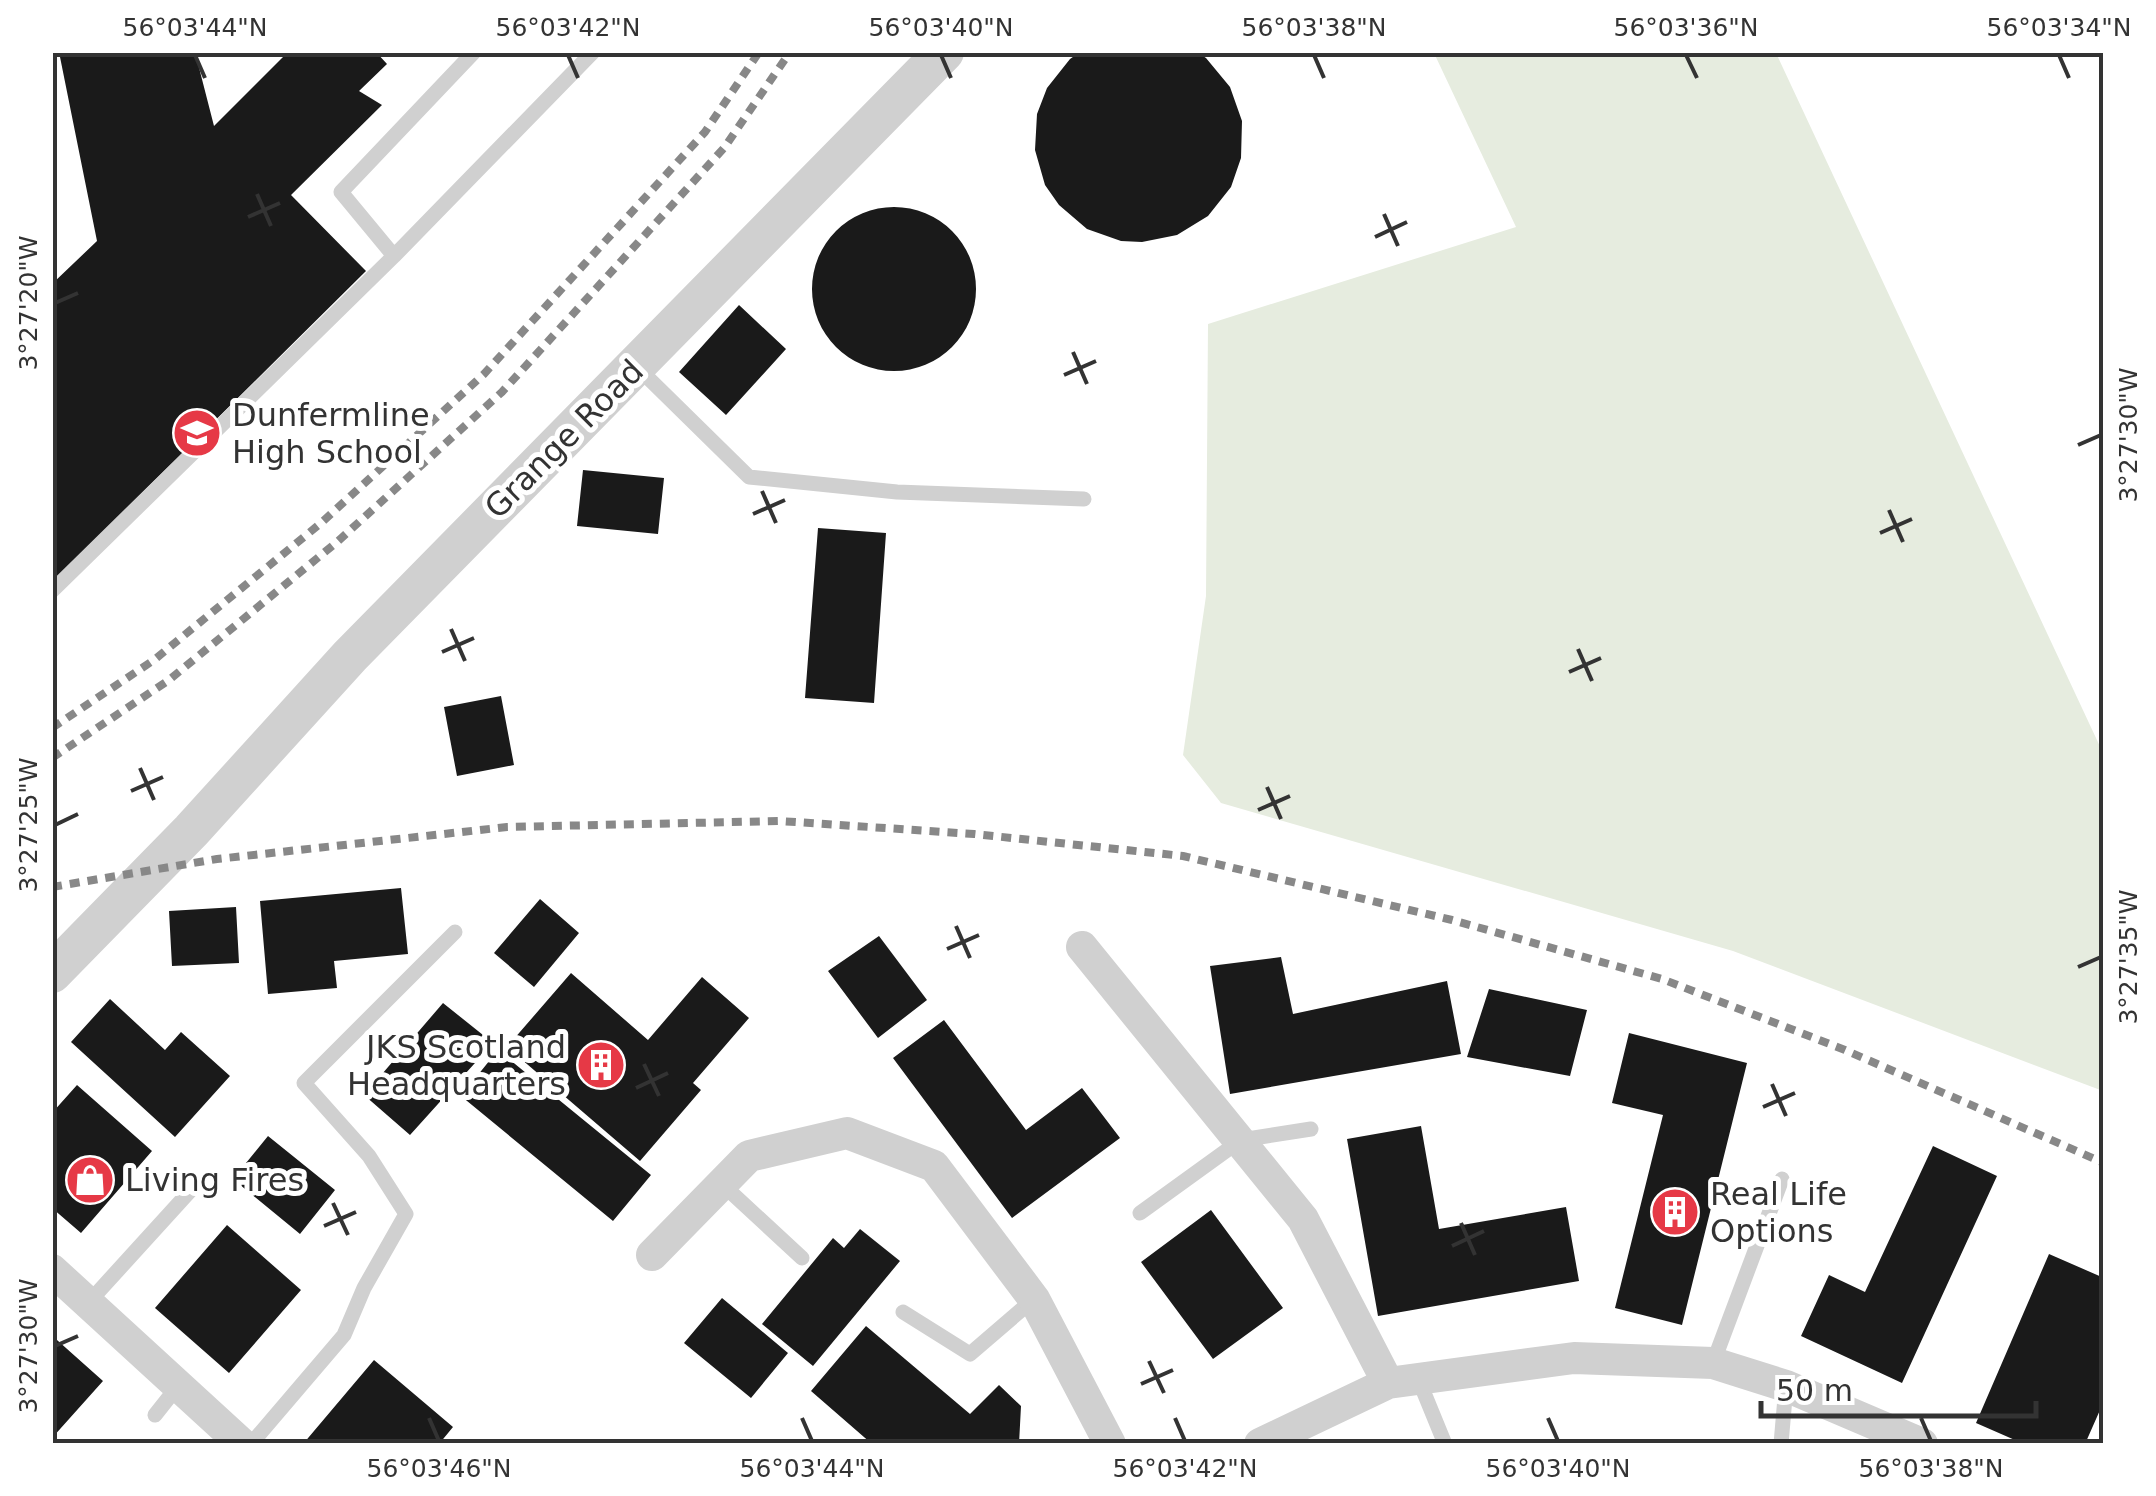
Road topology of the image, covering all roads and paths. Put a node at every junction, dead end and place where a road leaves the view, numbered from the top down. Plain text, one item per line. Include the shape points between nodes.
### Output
1 (474, 52) edge
2 (593, 52) edge
3 (944, 52) edge
4 (394, 256) junction
5 (636, 366) junction
6 (1084, 500) dead end
7 (52, 591) edge
8 (455, 932) dead end
9 (1082, 947) dead end
10 (52, 973) edge
11 (1312, 1128) dead end
12 (1241, 1140) junction
13 (1782, 1180) dead end
14 (722, 1184) junction
15 (190, 1191) dead end
16 (1140, 1213) dead end
17 (652, 1255) dead end
18 (802, 1258) dead end
19 (52, 1270) edge
20 (1034, 1299) junction
21 (89, 1302) junction
22 (903, 1312) dead end
23 (1712, 1364) junction
24 (1403, 1380) junction
25 (178, 1386) junction
26 (1786, 1386) junction
27 (154, 1415) dead end
28 (242, 1444) edge
29 (251, 1444) edge
30 (1110, 1444) edge
31 (1260, 1444) edge
32 (1446, 1444) edge
33 (1781, 1444) edge
34 (1922, 1444) edge

1 - 4 lane via 341,192
2 - 4 lane
3 - 5 street, Grange Road
4 - 7 lane
5 - 6 lane via 749,478
5 - 10 street, Grange Road via 350,656
8 - 29 lane via 304,1083 369,1156 406,1214 344,1335
9 - 12 street
11 - 12 lane
12 - 16 lane
12 - 24 street via 1304,1219
13 - 23 lane
14 - 17 street
14 - 18 lane
14 - 20 street via 748,1156 847,1133 934,1166
15 - 21 lane
19 - 21 street
20 - 22 lane via 970,1354
20 - 30 street
21 - 25 street
23 - 24 street via 1574,1358
23 - 26 street
24 - 31 street
24 - 32 lane
25 - 27 lane
25 - 28 street
26 - 33 lane
26 - 34 street

